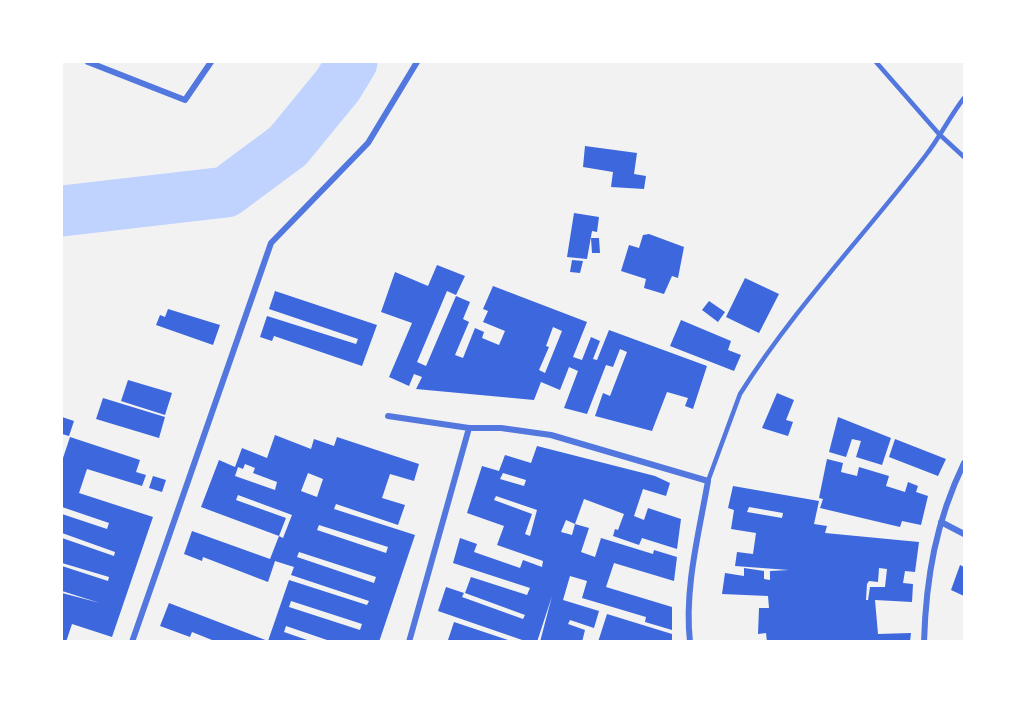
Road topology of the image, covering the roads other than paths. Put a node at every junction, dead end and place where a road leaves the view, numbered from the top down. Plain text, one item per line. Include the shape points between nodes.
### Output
1 (88, 62) edge
2 (211, 62) edge
3 (417, 62) edge
4 (876, 62) edge
5 (964, 99) edge
6 (939, 134) junction
7 (964, 157) edge
8 (388, 416) dead end
9 (469, 428) junction
10 (964, 462) edge
11 (708, 481) junction
12 (941, 522) junction
13 (964, 534) edge
14 (132, 642) edge
15 (409, 642) edge
16 (690, 642) edge
17 (924, 642) edge

1 - 2 street via 185,100
3 - 14 street via 368,143 271,243
4 - 6 lane
5 - 6 lane
6 - 7 lane
6 - 11 lane via 927,154 793,316 740,394
8 - 9 street
9 - 11 street via 551,435
9 - 15 street
10 - 12 street
11 - 16 street via 694,567
12 - 13 street
12 - 17 street via 926,590

